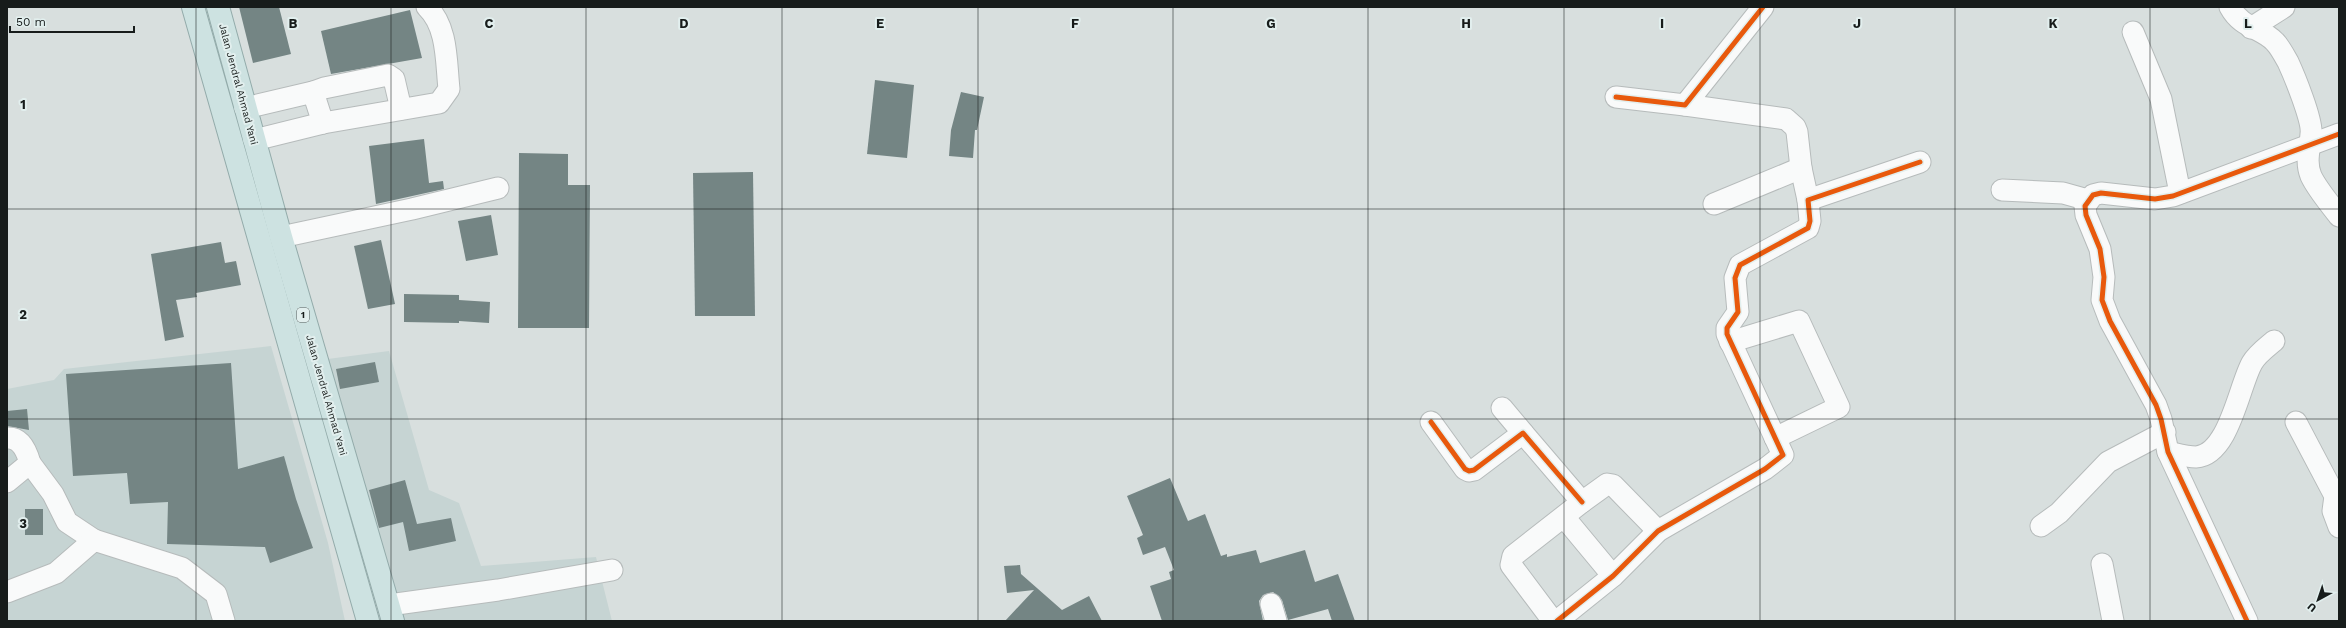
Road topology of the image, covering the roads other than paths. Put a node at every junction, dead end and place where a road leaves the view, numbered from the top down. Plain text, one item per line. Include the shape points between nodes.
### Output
1 (193, 7) edge
2 (218, 7) edge
3 (427, 7) edge
4 (1763, 7) edge
5 (2230, 7) edge
6 (2284, 7) edge
7 (2251, 28) junction
8 (2133, 32) dead end
9 (313, 92) junction
10 (1616, 97) dead end
11 (1685, 105) junction
12 (245, 108) junction
13 (401, 110) junction
14 (323, 123) junction
15 (2339, 134) edge
16 (254, 140) junction
17 (2308, 144) junction
18 (1920, 162) dead end
19 (1801, 168) junction
20 (498, 188) dead end
21 (2002, 190) dead end
22 (2180, 193) junction
23 (1808, 200) junction
24 (2088, 200) junction
25 (1714, 204) dead end
26 (2339, 216) edge
27 (281, 238) junction
28 (2274, 341) dead end
29 (1730, 342) junction
30 (1502, 408) dead end
31 (1431, 422) dead end
32 (2296, 422) dead end
33 (2164, 432) junction
34 (1523, 433) junction
35 (7, 438) edge
36 (1775, 438) junction
37 (2168, 452) junction
38 (30, 463) junction
39 (7, 482) edge
40 (2337, 495) edge
41 (1582, 502) junction
42 (1564, 517) junction
43 (2041, 526) dead end
44 (2339, 527) edge
45 (1658, 531) junction
46 (94, 540) junction
47 (2102, 564) dead end
48 (612, 570) dead end
49 (1613, 576) junction
50 (7, 592) edge
51 (391, 613) edge
52 (224, 621) edge
53 (368, 621) edge
54 (1553, 621) edge
55 (1557, 621) edge
56 (2113, 621) edge
57 (2247, 621) edge

1 - 53 highway, 1
2 - 12 highway, Jalan Jendral Ahmad Yani / 1
3 - 13 street via 436,16 445,48 448,89 439,103
4 - 11 street
5 - 7 street via 2242,22
6 - 7 street
7 - 17 street via 2274,41 2288,64 2309,119 2312,133
8 - 22 street via 2161,99
9 - 12 street
9 - 13 street via 388,75 394,80
9 - 14 street
10 - 11 street
11 - 19 street via 1786,119 1797,132
12 - 16 highway, Jalan Jendral Ahmad Yani / 1
13 - 14 street
14 - 16 street
15 - 17 street
16 - 27 highway, Jalan Jendral Ahmad Yani / 1
17 - 22 street
17 - 26 street via 2311,176
18 - 23 street
19 - 23 street
19 - 25 street
20 - 27 street via 412,210
21 - 24 street via 2063,193
22 - 24 street via 2155,199 2101,193 2093,195
23 - 29 street via 1808,228 1740,265 1735,278 1738,312 1727,328
24 - 33 street via 2085,206 2086,215 2103,262 2104,277 2101,291 2106,310 2156,406
27 - 51 highway, Jalan Jendral Ahmad Yani / 1
28 - 37 street via 2253,361 2229,424 2215,446 2206,454 2196,457
29 - 36 street
29 - 36 street via 1799,322 1839,408
30 - 34 street
31 - 34 street via 1469,471 1474,470
32 - 40 street
33 - 37 street
33 - 43 street via 2108,462 2059,512
34 - 41 street
35 - 38 street via 20,442
36 - 45 street via 1783,455 1776,462
37 - 57 street
38 - 39 street
38 - 46 street via 53,494 68,522
40 - 44 street via 2333,511
41 - 42 street
41 - 45 street via 1610,484
42 - 49 street
42 - 54 street via 1510,561
45 - 49 street
46 - 50 street via 56,573
46 - 52 street via 182,568 216,594
47 - 56 street
48 - 51 street via 498,590
49 - 55 street

